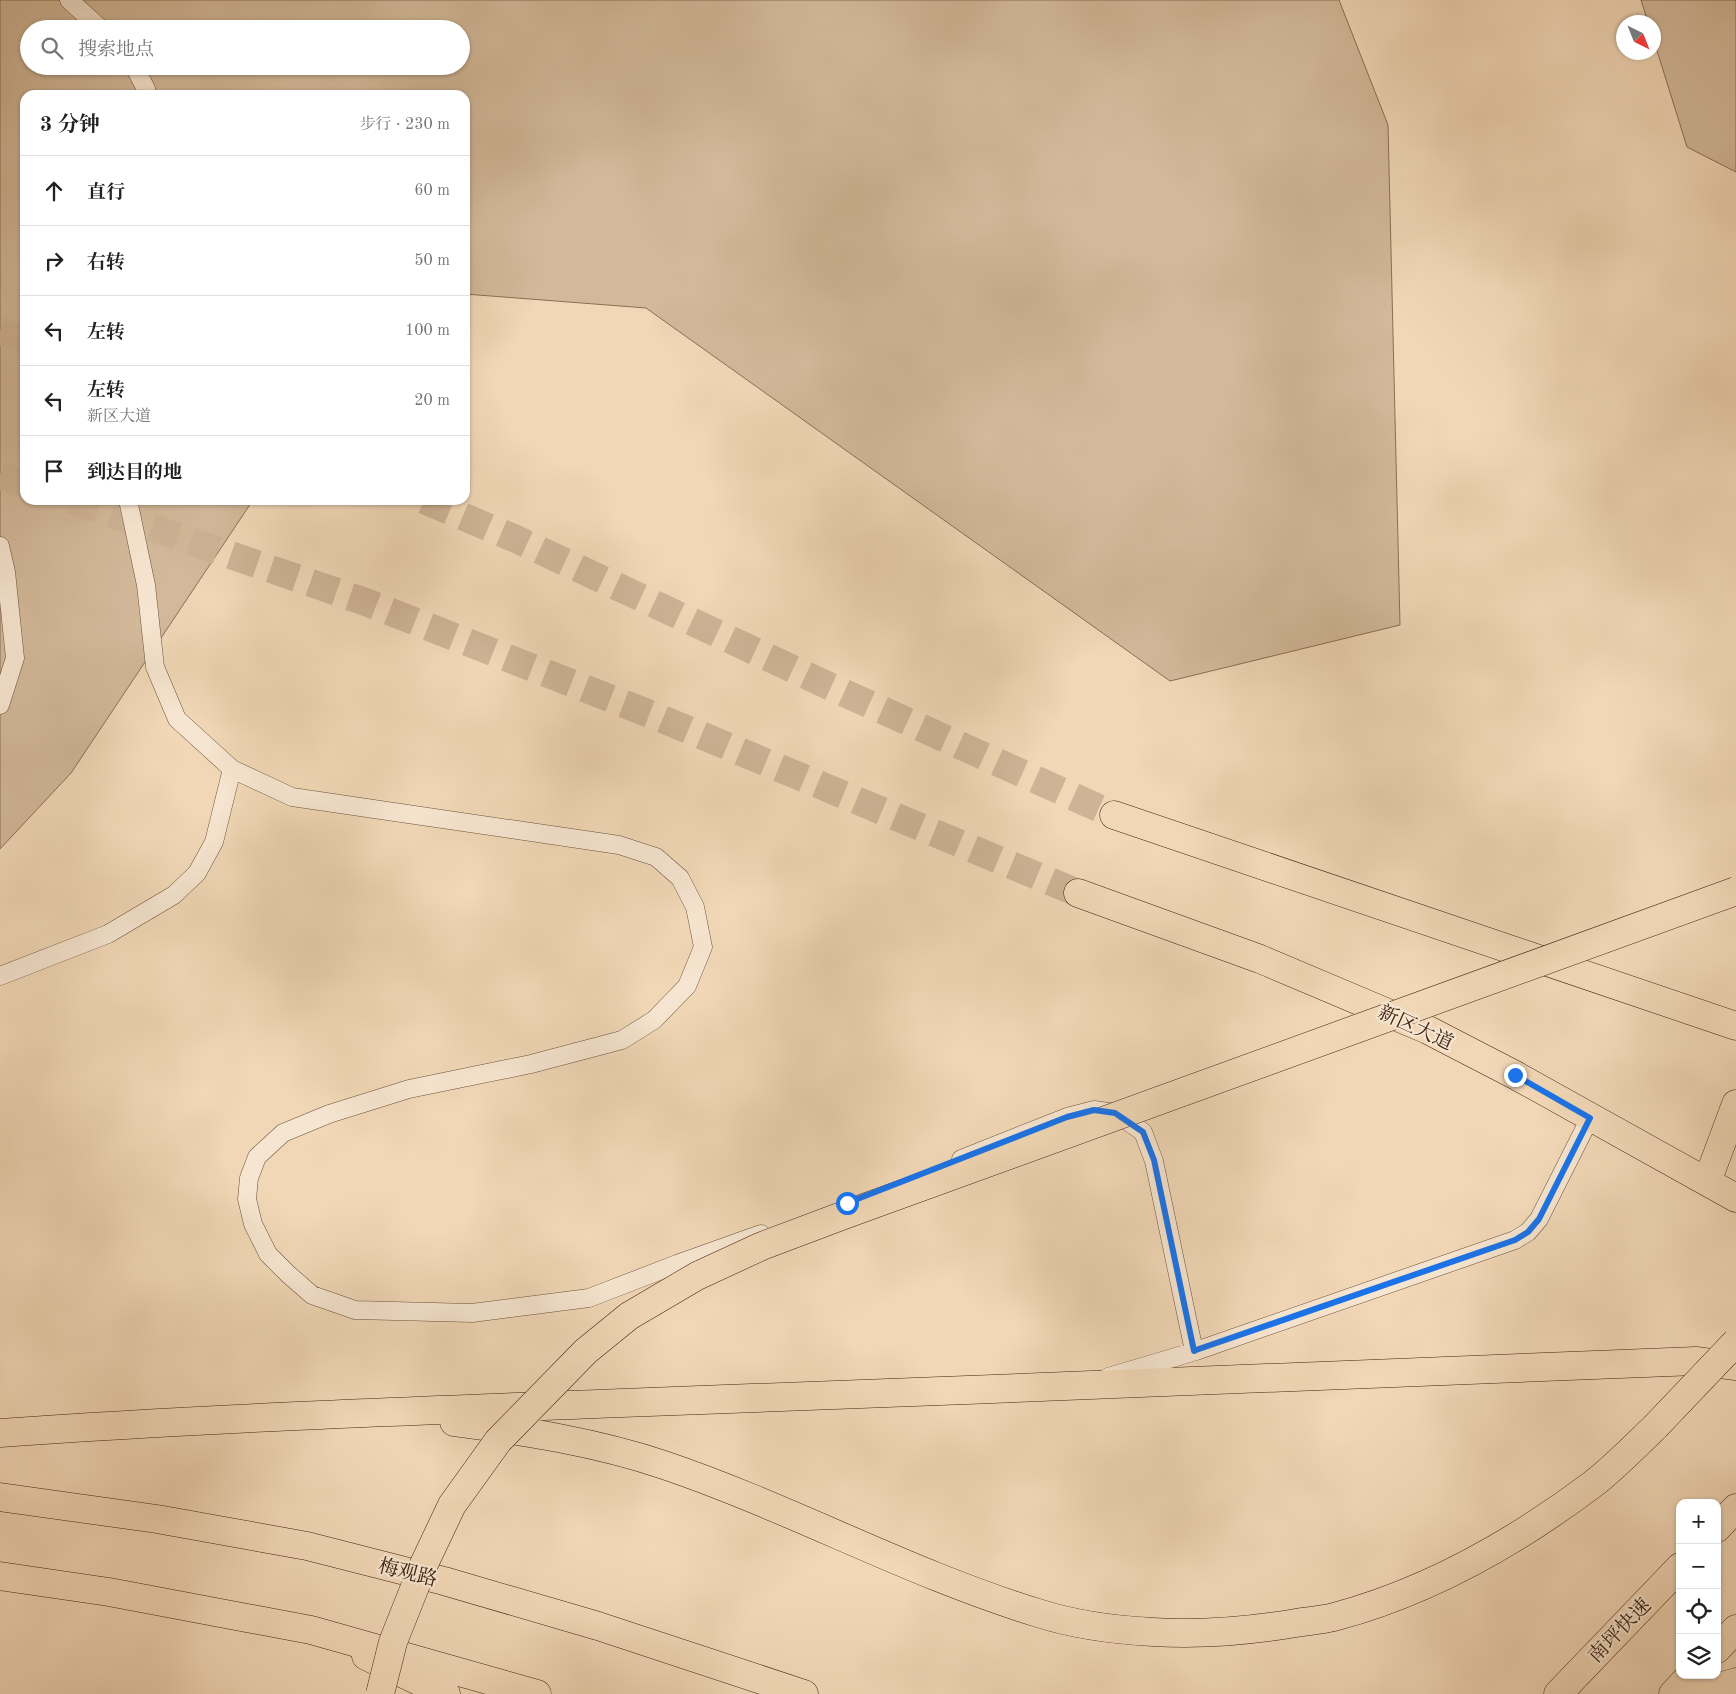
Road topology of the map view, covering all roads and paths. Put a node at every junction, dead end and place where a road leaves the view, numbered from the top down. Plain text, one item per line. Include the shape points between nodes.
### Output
1 (69, 0) edge
2 (91, 20) edge
3 (139, 75) edge
4 (146, 90) edge
5 (129, 505) edge
6 (0, 546) edge
7 (0, 706) edge
8 (232, 770) junction
9 (1114, 815) tunnel mouth
10 (1736, 891) edge
11 (1078, 893) tunnel mouth
12 (0, 976) edge
13 (1736, 1026) edge
14 (1736, 1104) edge
15 (1590, 1118) junction
16 (1707, 1182) junction
17 (1736, 1198) edge
18 (1736, 1342) edge
19 (1194, 1351) junction
20 (1736, 1366) edge
21 (1083, 1384) junction
22 (348, 1414) junction
23 (0, 1433) edge
24 (0, 1496) edge
25 (1736, 1508) edge
26 (1721, 1524) edge
27 (1676, 1571) edge
28 (0, 1576) edge
29 (311, 1630) junction
30 (1736, 1630) edge
31 (1721, 1645) edge
32 (1687, 1679) edge
33 (1736, 1682) edge
34 (380, 1694) edge
35 (446, 1694) edge
36 (537, 1694) edge
37 (804, 1694) edge
38 (1558, 1694) edge
39 (1673, 1694) edge
40 (1697, 1694) edge

1 - 2 lane
3 - 4 lane
5 - 8 lane via 146,585 155,667 177,719
6 - 7 lane via 15,658
8 - 12 lane via 214,842 197,873 174,895 108,934
8 - 19 lane via 292,797 618,845 656,856 680,878 695,907 703,947 687,986 654,1020 622,1040 531,1064 409,1089 329,1114 282,1133 257,1157 249,1178 247,1199 253,1224 268,1254 312,1295 355,1310 472,1313 589,1298 847,1203 1067,1117 1094,1110 1115,1113 1143,1132 1154,1160
9 - 13 main road
10 - 34 main road, bridge via 770,1243 697,1276 637,1311 586,1351 498,1440 452,1505 393,1642
11 - 15 main road, 新区大道 via 1260,959 1428,1030
14 - 16 main road
15 - 16 main road, 新区大道
15 - 19 lane via 1539,1219 1528,1232 1515,1240
16 - 17 main road, 新区大道
18 - 22 main road, bridge via 1655,1427 1595,1483 1469,1564 1404,1593 1333,1617 1265,1628 1191,1634 1115,1630 1042,1614 978,1593 673,1468 600,1446 443,1421
19 - 21 lane
20 - 21 main road via 1696,1361
21 - 22 main road
22 - 23 main road
24 - 37 main road, 梅观路 via 307,1546 444,1581 598,1626
25 - 26 main road
27 - 38 main road, 南坪快速
28 - 29 main road via 109,1592
29 - 35 main road
29 - 36 main road
30 - 31 main road
32 - 39 main road
33 - 40 main road

